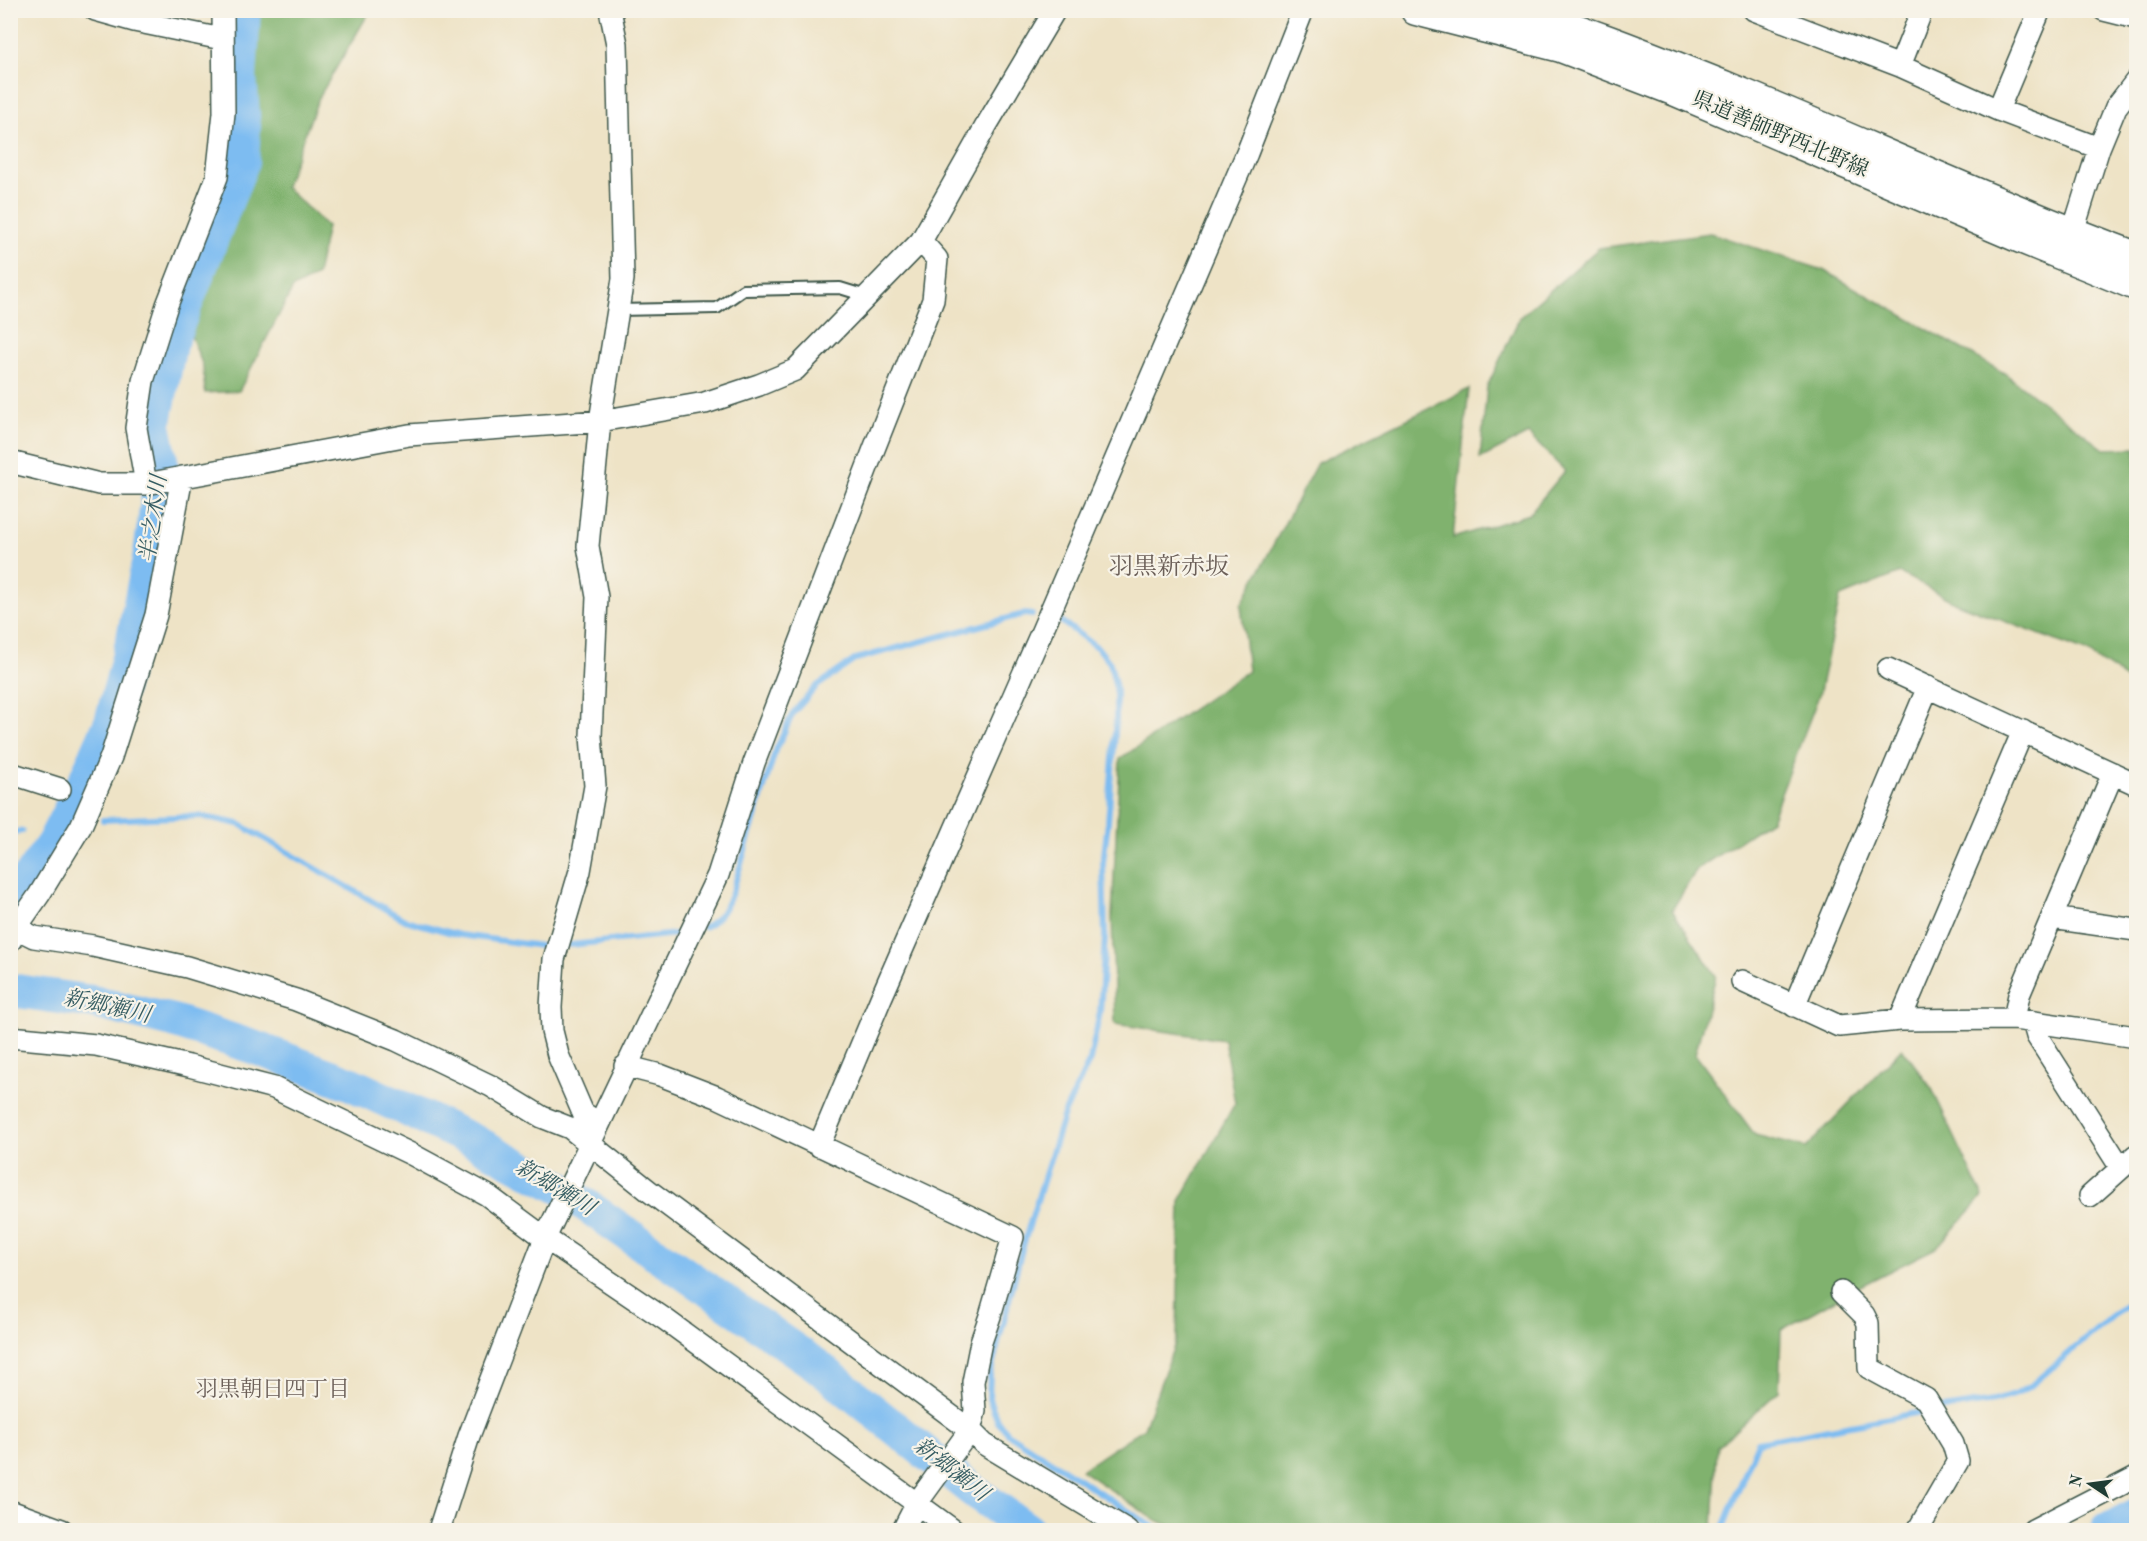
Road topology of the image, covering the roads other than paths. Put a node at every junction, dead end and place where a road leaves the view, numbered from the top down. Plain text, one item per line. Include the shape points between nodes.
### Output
1 (95, 10) edge
2 (223, 10) edge
3 (610, 10) edge
4 (1055, 10) edge
5 (1303, 10) edge
6 (1416, 10) edge
7 (1515, 10) edge
8 (1754, 10) edge
9 (1922, 10) edge
10 (2040, 10) edge
11 (2104, 10) edge
12 (2136, 18) edge
13 (222, 39) junction
14 (1900, 66) junction
15 (2136, 81) edge
16 (1998, 110) junction
17 (2099, 148) junction
18 (921, 240) junction
19 (2069, 245) junction
20 (2136, 257) edge
21 (2136, 285) edge
22 (866, 296) junction
23 (618, 310) junction
24 (600, 421) junction
25 (10, 462) edge
26 (182, 477) junction
27 (146, 484) junction
28 (1888, 669) dead end
29 (1928, 687) junction
30 (2023, 731) junction
31 (10, 773) edge
32 (2114, 773) junction
33 (2136, 784) edge
34 (60, 789) dead end
35 (2052, 918) junction
36 (2136, 930) edge
37 (13, 935) edge
38 (1742, 981) dead end
39 (1794, 1006) junction
40 (1900, 1020) junction
41 (2023, 1021) junction
42 (10, 1037) edge
43 (2136, 1037) edge
44 (626, 1066) junction
45 (599, 1123) junction
46 (588, 1146) junction
47 (819, 1146) junction
48 (2129, 1161) edge
49 (2090, 1196) dead end
50 (545, 1238) junction
51 (1841, 1292) dead end
52 (970, 1430) junction
53 (2136, 1478) edge
54 (916, 1503) junction
55 (10, 1512) edge
56 (63, 1530) edge
57 (438, 1530) edge
58 (903, 1530) edge
59 (953, 1530) edge
60 (1127, 1530) edge
61 (1918, 1530) edge
62 (2033, 1530) edge

1 - 13 street
2 - 13 street
3 - 23 street via 617,44 622,200 623,279
4 - 18 street
5 - 47 street via 1247,153
6 - 19 main road, 県道善師野西北野線 via 1561,47
7 - 19 main road, 県道善師野西北野線 via 1618,43 1796,116
8 - 14 street
9 - 14 street
10 - 16 street
11 - 12 street
13 - 27 street via 224,112 217,177 142,381 136,428
14 - 16 street
15 - 17 street via 2116,107
16 - 17 street
17 - 19 street
18 - 22 street
18 - 44 street via 937,259 933,300 754,763 718,875
19 - 20 main road, 県道善師野西北野線
19 - 21 main road, 県道善師野西北野線
22 - 23 lane via 840,288 743,290 717,308
22 - 24 street via 795,370 705,403
23 - 24 street
24 - 26 street via 409,435
24 - 45 street via 588,546 597,597 591,736 595,786 580,871 554,958 551,1007 558,1054 583,1113
25 - 27 street via 99,484
26 - 27 street
26 - 37 street via 156,615 111,757 81,825
28 - 29 street
29 - 30 street
29 - 39 street
30 - 32 street
30 - 40 street
31 - 34 street
32 - 33 street
32 - 35 street
35 - 36 street
35 - 41 street via 2019,995
37 - 46 street via 93,946 187,967 296,1000 396,1040 491,1086 542,1117 570,1128
38 - 39 street
39 - 40 street via 1839,1026
40 - 41 street
41 - 43 street
41 - 48 street
42 - 50 street via 96,1045 274,1088 487,1195
44 - 45 street
44 - 47 street via 717,1097
45 - 46 street
46 - 50 street
46 - 52 street
47 - 52 street via 1013,1237 981,1342
48 - 49 street
50 - 54 street via 666,1320
50 - 57 street via 469,1436
51 - 61 street via 1868,1323 1869,1368 1926,1399 1943,1425 1958,1461
52 - 54 street
52 - 60 street via 984,1444
53 - 62 street
54 - 58 street
54 - 59 street
55 - 56 street

